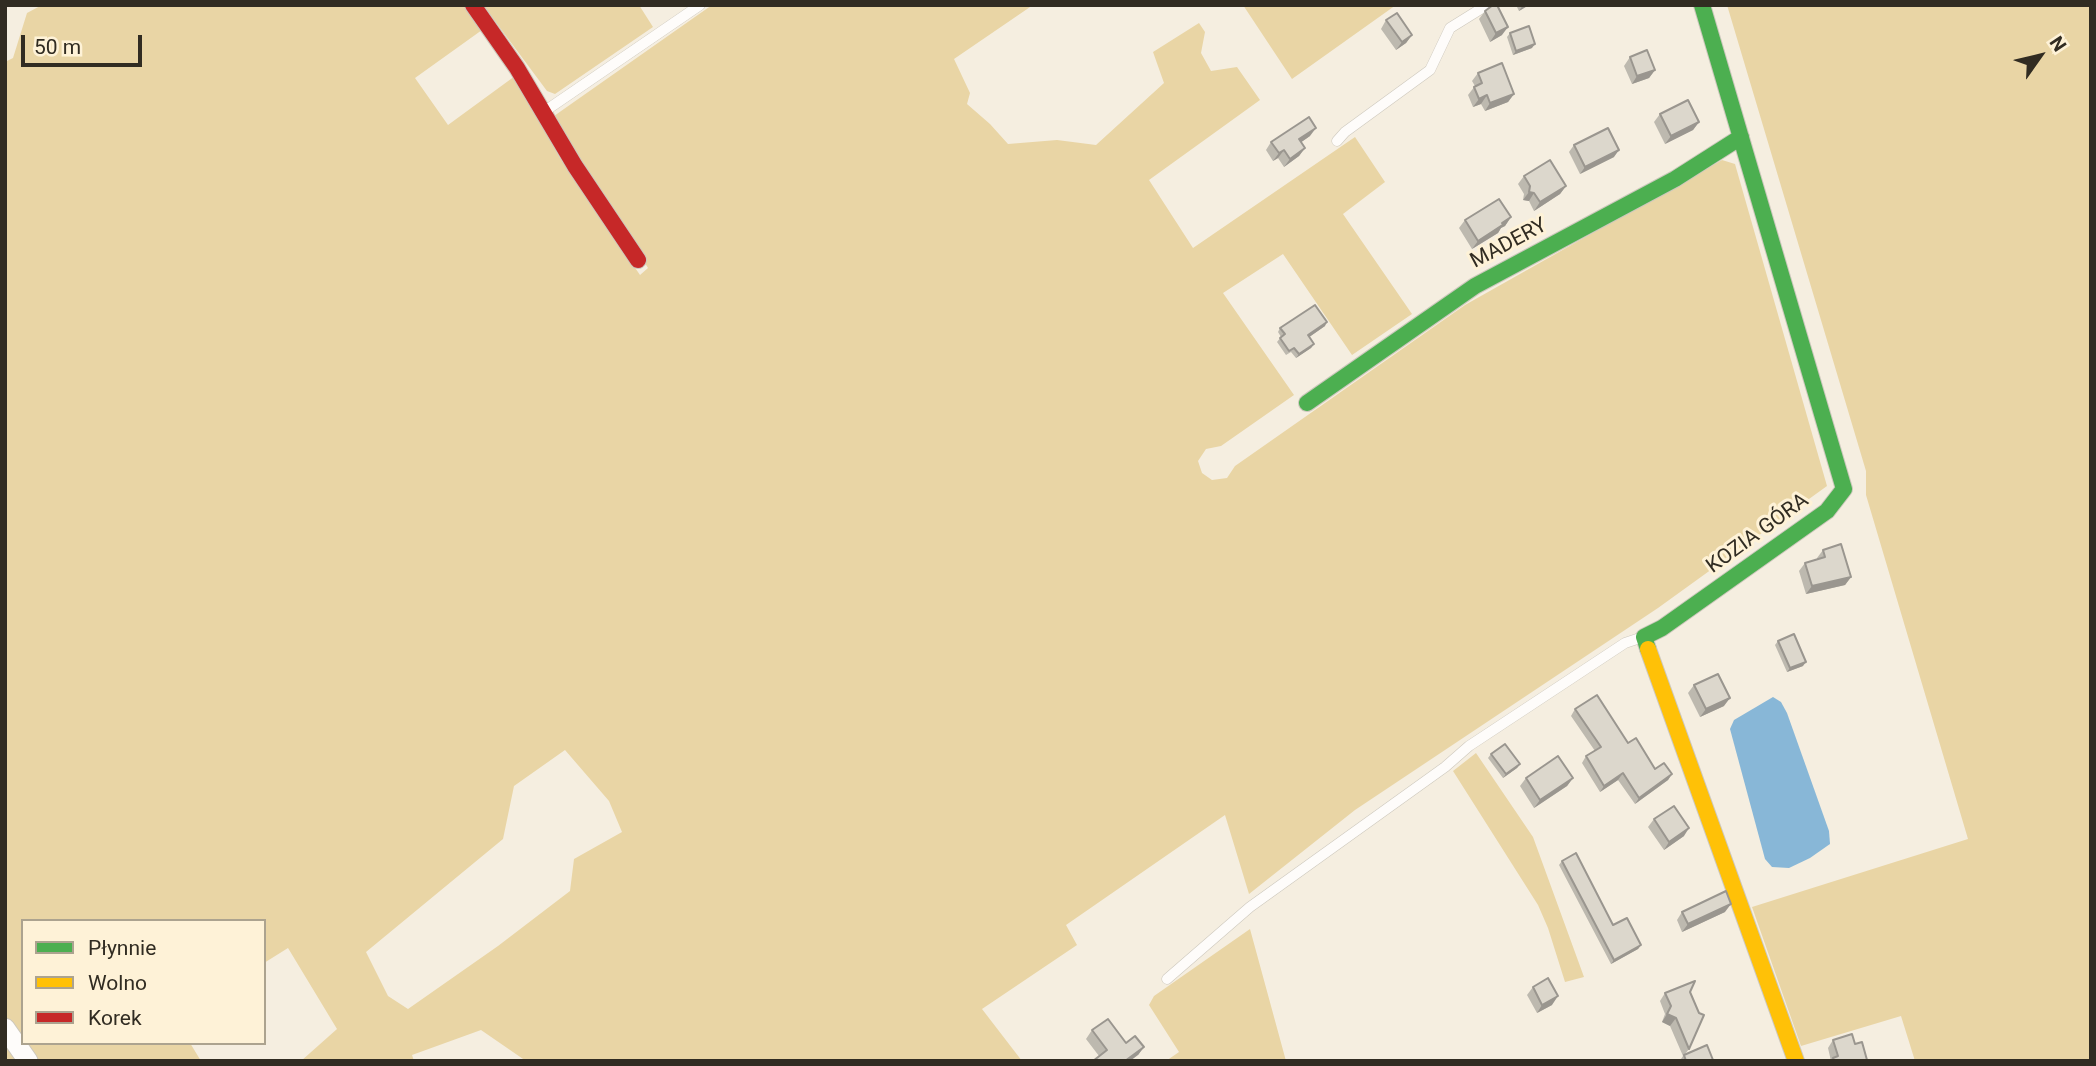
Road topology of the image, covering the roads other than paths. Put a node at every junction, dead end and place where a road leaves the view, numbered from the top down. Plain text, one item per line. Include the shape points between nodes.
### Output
1 (473, 5) edge
2 (700, 5) edge
3 (1487, 5) edge
4 (1702, 5) edge
5 (545, 111) junction
6 (1741, 138) junction
7 (1337, 141) dead end
8 (638, 260) dead end
9 (1307, 403) dead end
10 (1644, 637) junction
11 (1167, 979) dead end
12 (5, 1028) edge
13 (28, 1061) edge
14 (1796, 1061) edge

1 - 5 street
2 - 5 lane
3 - 7 lane via 1450,28 1430,70
4 - 6 street, KOZIA GÓRA
5 - 8 street via 575,166
6 - 9 street, MADERY via 1675,179 1475,286
6 - 10 street, KOZIA GÓRA via 1844,489 1827,511
10 - 11 lane via 1625,643 1469,746 1250,906
10 - 14 street
12 - 13 street

